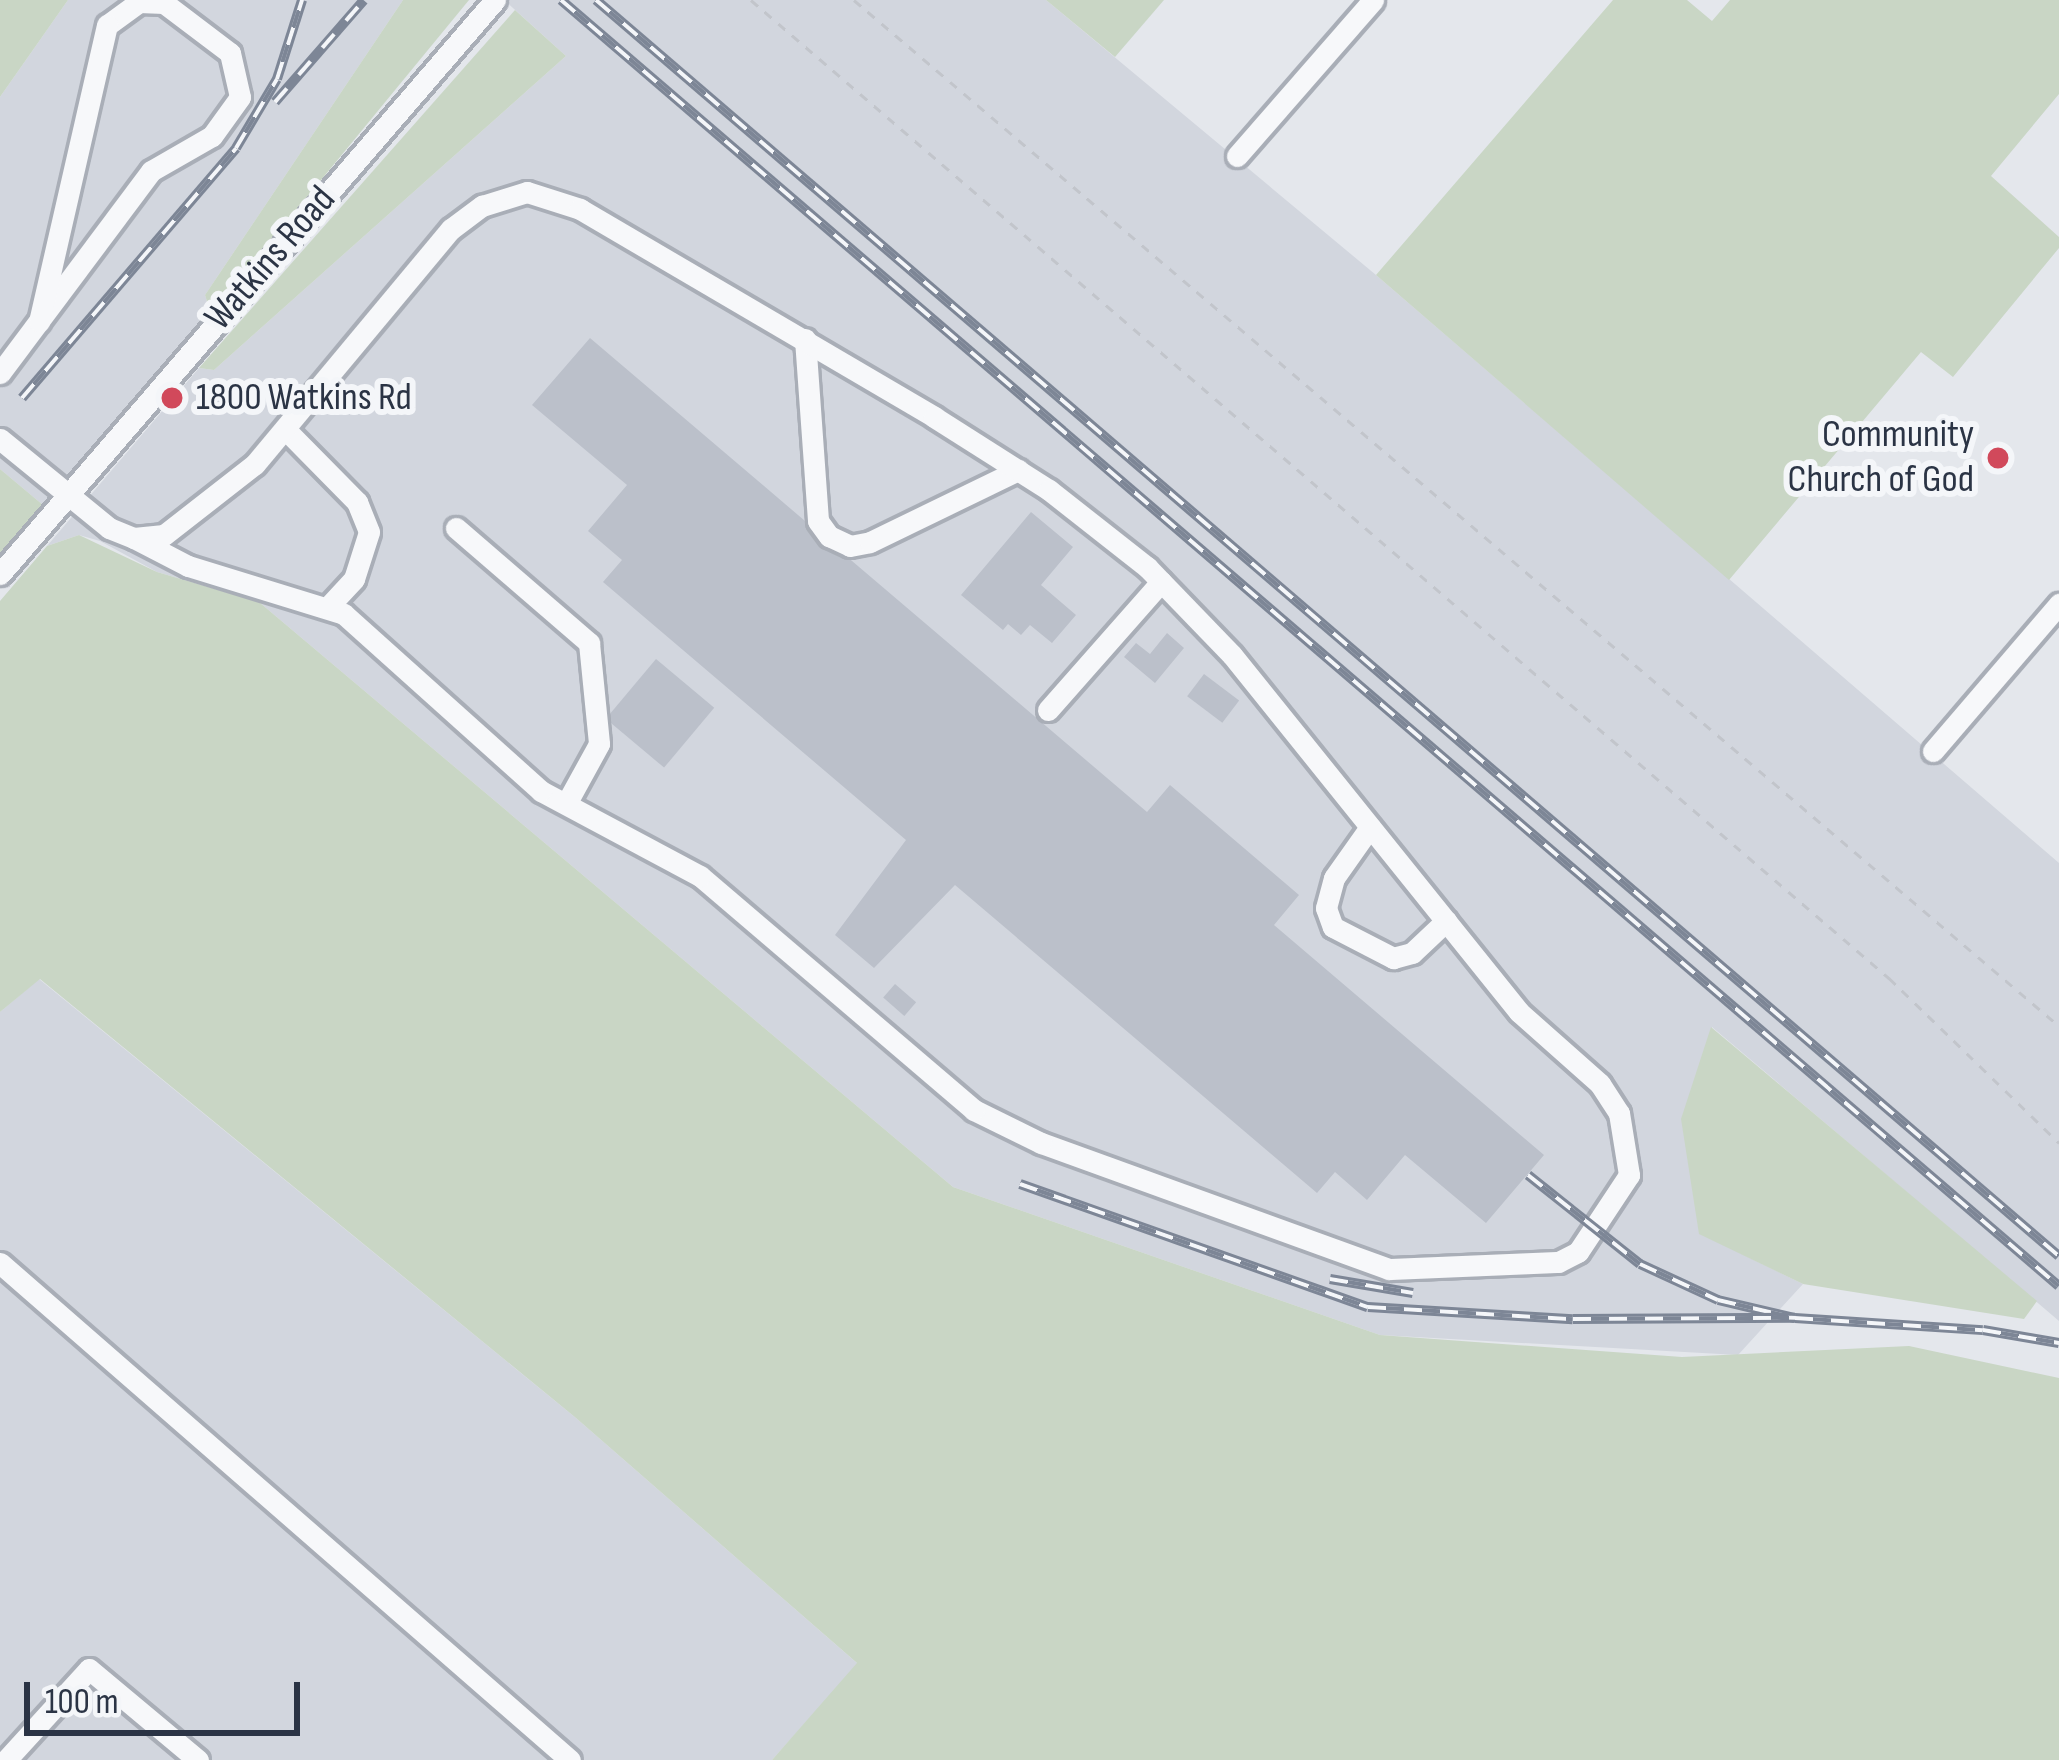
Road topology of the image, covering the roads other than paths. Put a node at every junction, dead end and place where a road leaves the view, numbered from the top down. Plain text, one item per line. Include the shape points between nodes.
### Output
1 (1373, 0) edge
2 (491, 5) edge
3 (1237, 156) dead end
4 (39, 321) junction
5 (805, 339) junction
6 (0, 373) edge
7 (285, 429) junction
8 (0, 439) edge
9 (1018, 470) junction
10 (67, 496) junction
11 (456, 529) dead end
12 (134, 538) junction
13 (0, 574) edge
14 (1161, 582) junction
15 (2059, 604) edge
16 (329, 606) junction
17 (1048, 710) dead end
18 (1933, 751) dead end
19 (566, 804) junction
20 (1370, 826) junction
21 (1446, 921) junction
22 (0, 1263) edge
23 (6, 1760) edge
24 (198, 1760) edge
25 (570, 1760) edge

1 - 3 street
2 - 10 street, Watkins Road
4 - 4 street via 152,171 212,136 240,97 230,53 164,3 139,2 107,25
4 - 6 street
5 - 7 street via 580,209 527,192 482,206 451,229
5 - 9 street
5 - 9 street via 818,521 829,536 850,546 870,542
7 - 12 street via 196,517 164,535
7 - 16 street via 357,502 369,532 362,564
8 - 10 street
9 - 14 street
10 - 12 street
10 - 13 street, Watkins Road
11 - 19 street via 589,643 599,744
12 - 16 street via 228,580
14 - 17 street
14 - 20 street via 1232,655
15 - 18 street
16 - 19 street
19 - 21 street via 700,876 996,1124 1389,1269 1558,1262 1578,1252 1628,1175 1619,1113
20 - 21 street
20 - 21 street via 1334,878 1326,908 1333,927 1393,958 1412,953
22 - 25 street
23 - 24 street via 89,1669

